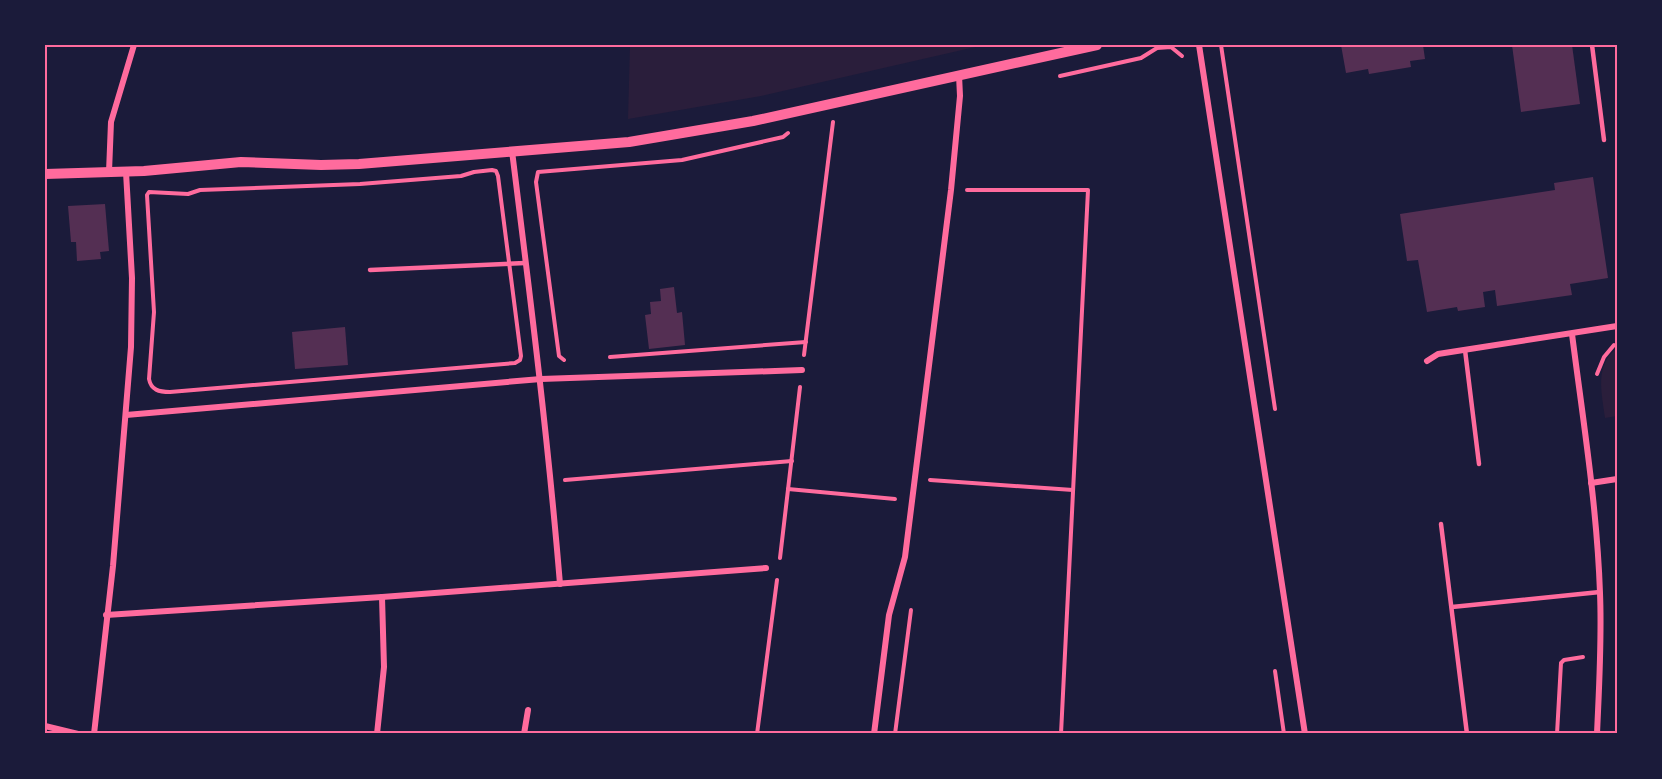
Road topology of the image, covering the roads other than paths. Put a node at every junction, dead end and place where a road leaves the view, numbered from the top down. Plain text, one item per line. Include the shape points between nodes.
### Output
1 (134, 45) edge
2 (1097, 45) edge
3 (1199, 45) edge
4 (1592, 45) edge
5 (959, 75) junction
6 (1604, 140) dead end
7 (512, 151) junction
8 (109, 172) junction
9 (126, 172) junction
10 (45, 174) edge
11 (525, 263) junction
12 (370, 270) dead end
13 (1617, 326) edge
14 (1572, 334) junction
15 (1465, 350) junction
16 (1427, 361) dead end
17 (802, 370) road end
18 (541, 379) junction
19 (126, 415) junction
20 (1479, 464) dead end
21 (1617, 479) edge
22 (1591, 483) junction
23 (1441, 524) dead end
24 (766, 568) dead end
25 (560, 584) junction
26 (1600, 592) junction
27 (382, 597) junction
28 (1452, 608) junction
29 (106, 615) junction
30 (528, 710) dead end
31 (45, 726) edge
32 (78, 734) edge
33 (94, 734) edge
34 (376, 734) edge
35 (524, 734) edge
36 (874, 734) edge
37 (1305, 734) edge
38 (1467, 734) edge
39 (1597, 734) edge

1 - 8 street via 111,122
2 - 5 street
3 - 37 street
4 - 6 lane
5 - 7 street via 724,127 606,145
5 - 36 street via 951,190 905,561 889,615
7 - 9 street via 338,165 219,163
7 - 11 street
8 - 9 street
8 - 10 street
9 - 19 street via 132,278
11 - 12 lane
11 - 18 street
13 - 14 street
14 - 15 street
14 - 22 street
15 - 16 street via 1438,354
15 - 20 lane
17 - 18 street
18 - 19 street
18 - 25 street
19 - 29 street
21 - 22 street
22 - 26 street
23 - 28 lane
24 - 25 street
25 - 27 street
26 - 28 lane
26 - 39 street
27 - 29 street
27 - 34 street via 384,667
28 - 38 lane
29 - 33 street
30 - 35 street
31 - 32 street

